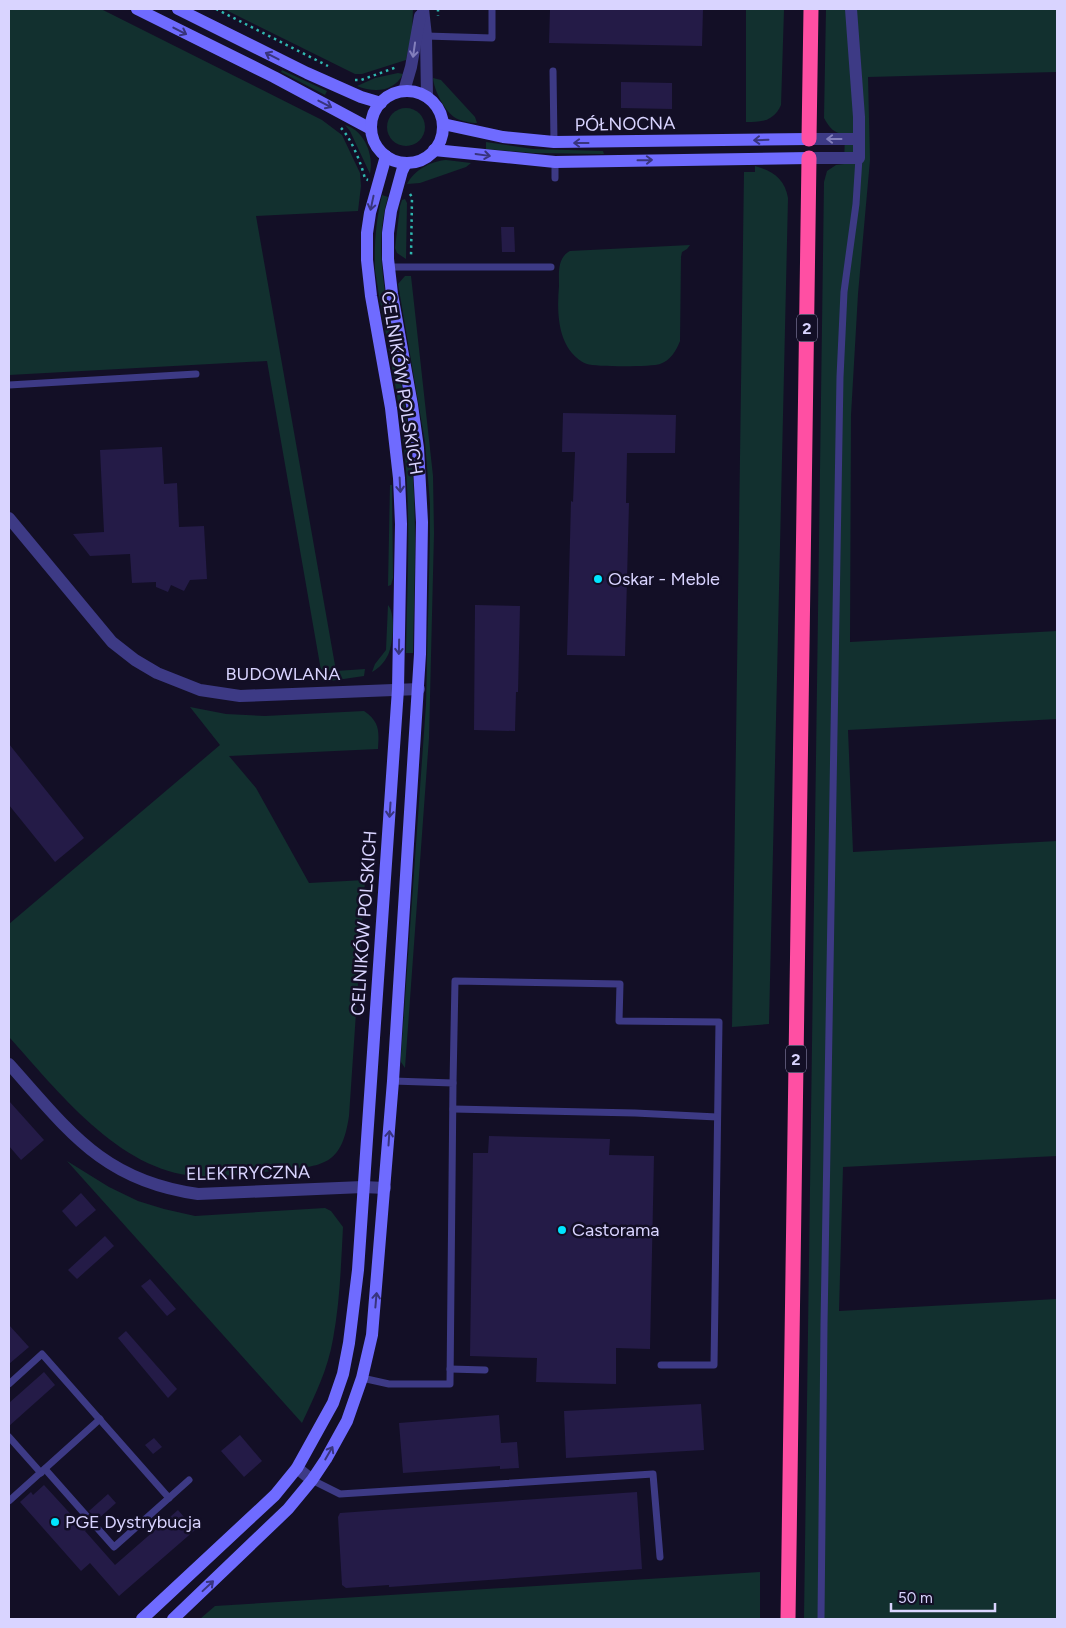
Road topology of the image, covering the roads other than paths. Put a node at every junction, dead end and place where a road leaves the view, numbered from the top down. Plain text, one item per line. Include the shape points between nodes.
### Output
1 (137, 9) edge
2 (178, 9) edge
3 (422, 9) edge
4 (492, 9) edge
5 (811, 9) edge
6 (851, 9) edge
7 (426, 36) junction
8 (553, 71) dead end
9 (404, 91) junction
10 (427, 97) junction
11 (381, 103) junction
12 (443, 124) junction
13 (371, 128) junction
14 (809, 139) junction
15 (859, 140) junction
16 (554, 142) junction
17 (434, 150) junction
18 (386, 156) junction
19 (809, 158) junction
20 (859, 158) junction
21 (556, 162) junction
22 (406, 163) junction
23 (555, 178) dead end
24 (388, 267) junction
25 (551, 267) dead end
26 (196, 374) dead end
27 (9, 385) edge
28 (9, 518) edge
29 (398, 689) junction
30 (419, 689) junction
31 (9, 1064) edge
32 (393, 1081) junction
33 (453, 1083) junction
34 (453, 1109) junction
35 (717, 1118) junction
36 (363, 1187) junction
37 (385, 1188) junction
38 (660, 1365) dead end
39 (450, 1369) junction
40 (485, 1370) dead end
41 (362, 1378) junction
42 (9, 1384) edge
43 (100, 1419) junction
44 (9, 1437) edge
45 (297, 1468) junction
46 (43, 1471) junction
47 (189, 1480) dead end
48 (312, 1480) junction
49 (169, 1498) junction
50 (9, 1502) edge
51 (660, 1557) dead end
52 (142, 1619) edge
53 (173, 1619) edge
54 (788, 1619) edge
55 (821, 1619) edge

1 -> 13 street
11 -> 2 street via 307,73
3 - 7 street
3 -> 9 street
4 - 7 lane via 492,38
5 - 14 highway
6 - 15 street
7 - 10 street
8 - 16 lane
9 - 10 street
9 - 11 street
10 - 12 street via 437,107
11 - 13 street via 373,115
12 - 16 street, PÓŁNOCNA via 503,137
12 - 17 street via 441,138
13 - 18 street via 374,142
15 -> 14 street
14 -> 16 street, PÓŁNOCNA
15 - 20 street
17 -> 21 street, PÓŁNOCNA
17 - 22 street via 424,159
18 - 22 street
18 -> 29 street, CELNIKÓW POLSKICH via 370,213 367,260 392,408 400,478
19 - 20 street
21 -> 19 street, PÓŁNOCNA
19 - 54 highway, 2
20 - 55 lane via 844,292 840,377
21 - 23 lane
22 - 24 street, CELNIKÓW POLSKICH via 391,211
24 - 25 lane
24 - 30 street, CELNIKÓW POLSKICH via 415,426 420,478
26 - 27 lane
28 - 29 street, BUDOWLANA via 112,642 157,673 200,690 240,696
29 - 30 street, BUDOWLANA
29 -> 36 street, CELNIKÓW POLSKICH
30 - 32 street, CELNIKÓW POLSKICH
31 - 36 street, ELEKTRYCZNA via 84,1146 135,1178 174,1191 198,1194
32 - 33 lane
37 -> 32 street, CELNIKÓW POLSKICH
33 - 34 lane
33 - 35 lane via 456,981 620,984 619,1021 719,1022
34 - 35 lane
34 - 39 lane
35 - 38 lane via 714,1365
36 - 37 street, ELEKTRYCZNA
36 - 45 street, CELNIKÓW POLSKICH via 356,1288 343,1374 333,1403
41 -> 37 street, CELNIKÓW POLSKICH via 372,1335
39 - 40 lane
39 - 41 lane via 450,1384 389,1384
48 -> 41 street, CELNIKÓW POLSKICH via 347,1421
42 - 43 lane via 42,1354
43 - 46 lane
43 - 49 lane
44 - 46 lane
45 - 48 street
45 - 52 street, CELNIKÓW POLSKICH via 268,1502
46 - 49 lane via 114,1547
46 - 50 lane
47 - 49 lane
48 - 51 lane via 340,1494 653,1474
53 -> 48 street, CELNIKÓW POLSKICH via 288,1510

